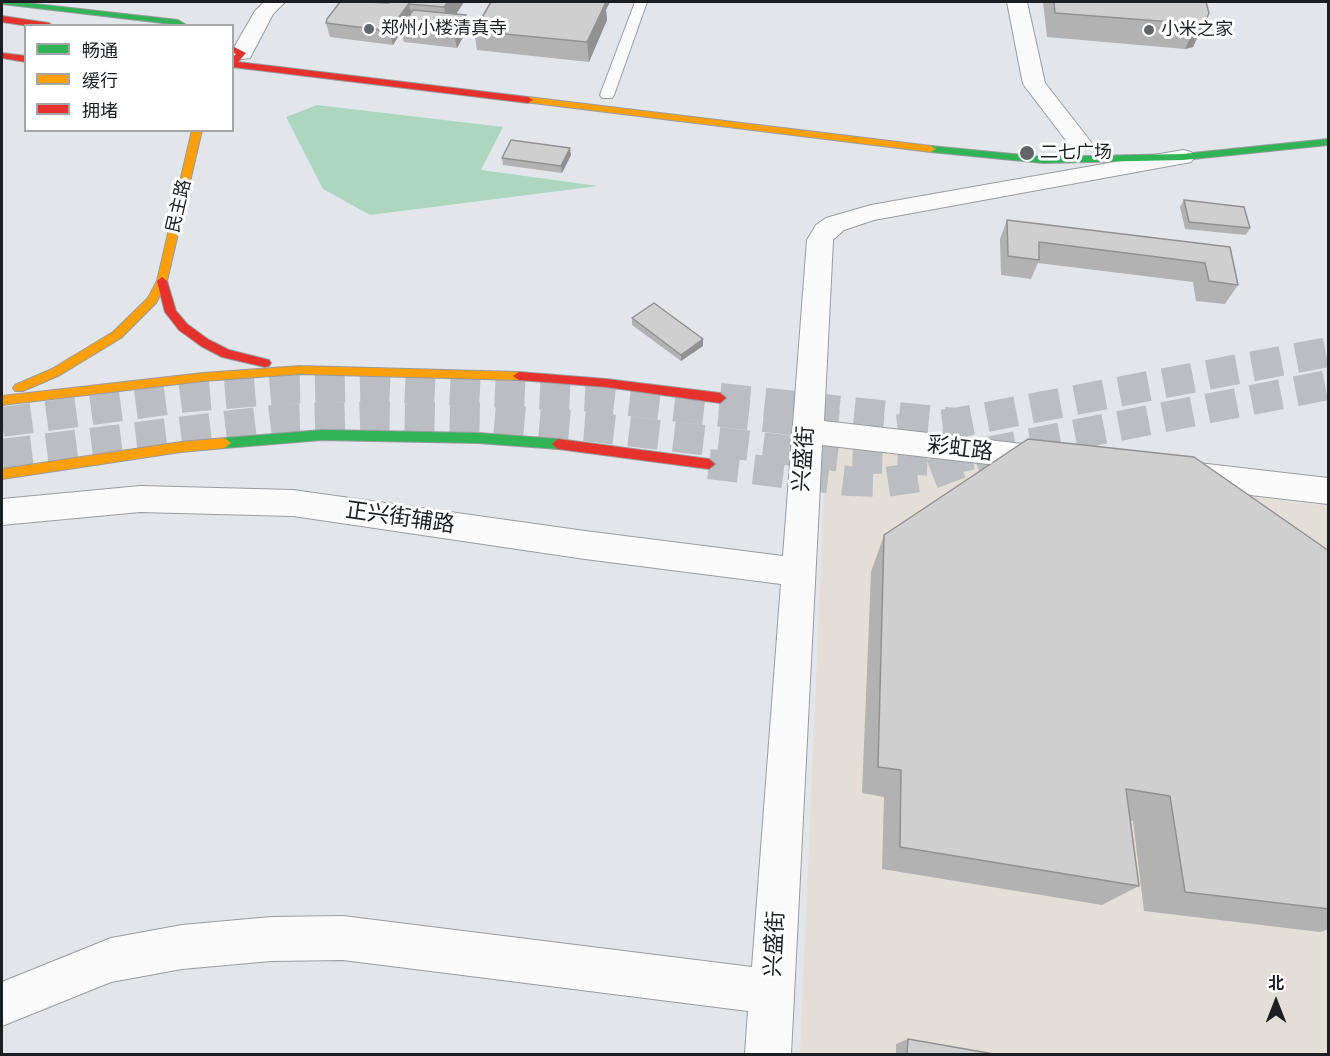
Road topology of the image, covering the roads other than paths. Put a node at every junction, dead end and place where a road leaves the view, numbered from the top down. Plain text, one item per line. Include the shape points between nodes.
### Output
1 (2, 2) edge
2 (275, 2) edge
3 (641, 2) edge
4 (1017, 2) edge
5 (2, 19) edge
6 (36, 24) edge
7 (180, 24) edge
8 (9, 34) dead end
9 (24, 36) edge
10 (2, 56) edge
11 (234, 56) edge
12 (24, 59) edge
13 (512, 84) dead end
14 (607, 95) dead end
15 (197, 132) edge
16 (1076, 142) dead end
17 (1329, 142) edge
18 (1183, 157) junction
19 (162, 281) junction
20 (300, 370) junction
21 (2, 394) edge
22 (720, 398) tunnel mouth
23 (2, 401) edge
24 (806, 431) junction
25 (1079, 463) edge
26 (709, 464) tunnel mouth
27 (1150, 471) edge
28 (2, 474) edge
29 (1329, 491) edge
30 (2, 512) edge
31 (797, 572) junction
32 (772, 992) junction
33 (2, 1004) edge
34 (768, 1054) edge

1 - 7 street
2 - 11 street
3 - 14 lane
4 - 16 street via 1034,84
5 - 6 street
8 - 9 street
10 - 12 street
11 - 13 street
11 - 18 street via 975,155 1053,160
15 - 19 street, 民主路
17 - 18 street
18 - 24 street, 兴盛街 via 871,213 847,219 825,231 818,252
19 - 20 street via 171,312 205,343 226,354
19 - 21 street via 152,300 117,335 56,372
20 - 22 street via 514,376
20 - 23 street via 202,377
24 - 25 street, 彩虹路
24 - 31 street, 兴盛街
26 - 28 street via 592,447 478,438 322,435 181,447
27 - 29 street
30 - 31 street, 正兴街辅路 via 140,499 293,503
31 - 32 street, 兴盛街
32 - 33 street via 343,938 271,939 182,947 111,960
32 - 34 street, 兴盛街

